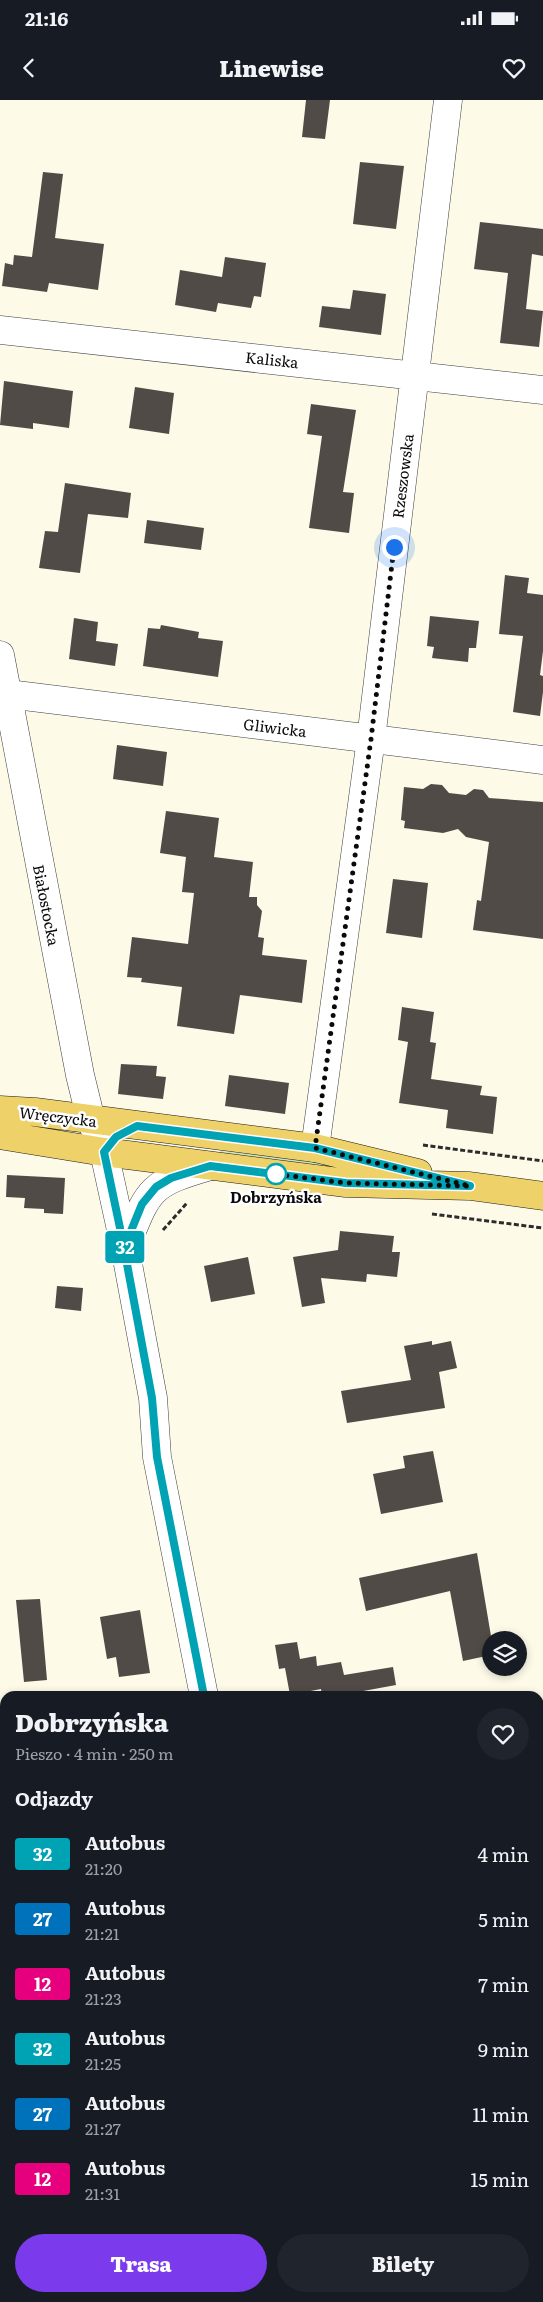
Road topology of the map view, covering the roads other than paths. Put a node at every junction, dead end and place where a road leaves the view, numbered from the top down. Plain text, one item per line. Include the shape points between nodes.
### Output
1 (448, 100) edge
2 (0, 330) edge
3 (414, 375) junction
4 (543, 390) edge
5 (0, 655) edge
6 (8, 694) junction
7 (371, 739) junction
8 (543, 760) edge
9 (0, 1110) edge
10 (91, 1120) junction
11 (137, 1126) junction
12 (0, 1135) edge
13 (315, 1148) junction
14 (104, 1152) junction
15 (210, 1166) junction
16 (470, 1186) junction
17 (543, 1196) edge
18 (124, 1248) junction
19 (203, 1691) edge

1 - 3 street, Rzeszowska
2 - 3 street, Kaliska
3 - 4 street, Kaliska
3 - 7 street, Rzeszowska
5 - 6 street, Białostocka
6 - 7 street, Gliwicka
6 - 10 street, Białostocka
7 - 8 street, Gliwicka
7 - 13 street, Rzeszowska
9 - 10 main road, Wręczycka
10 - 11 main road, Wręczycka
10 - 14 street, Białostocka
11 - 13 main road, Wręczycka
11 - 14 street via 116,1137
12 - 14 main road, Wręczycka
13 - 16 main road, Wręczycka
14 - 15 main road, Wręczycka
14 - 18 street
15 - 16 main road, Wręczycka via 346,1183
15 - 18 street via 171,1178 156,1187 142,1204
16 - 17 main road, Wręczycka
18 - 19 street via 154,1406 157,1457

